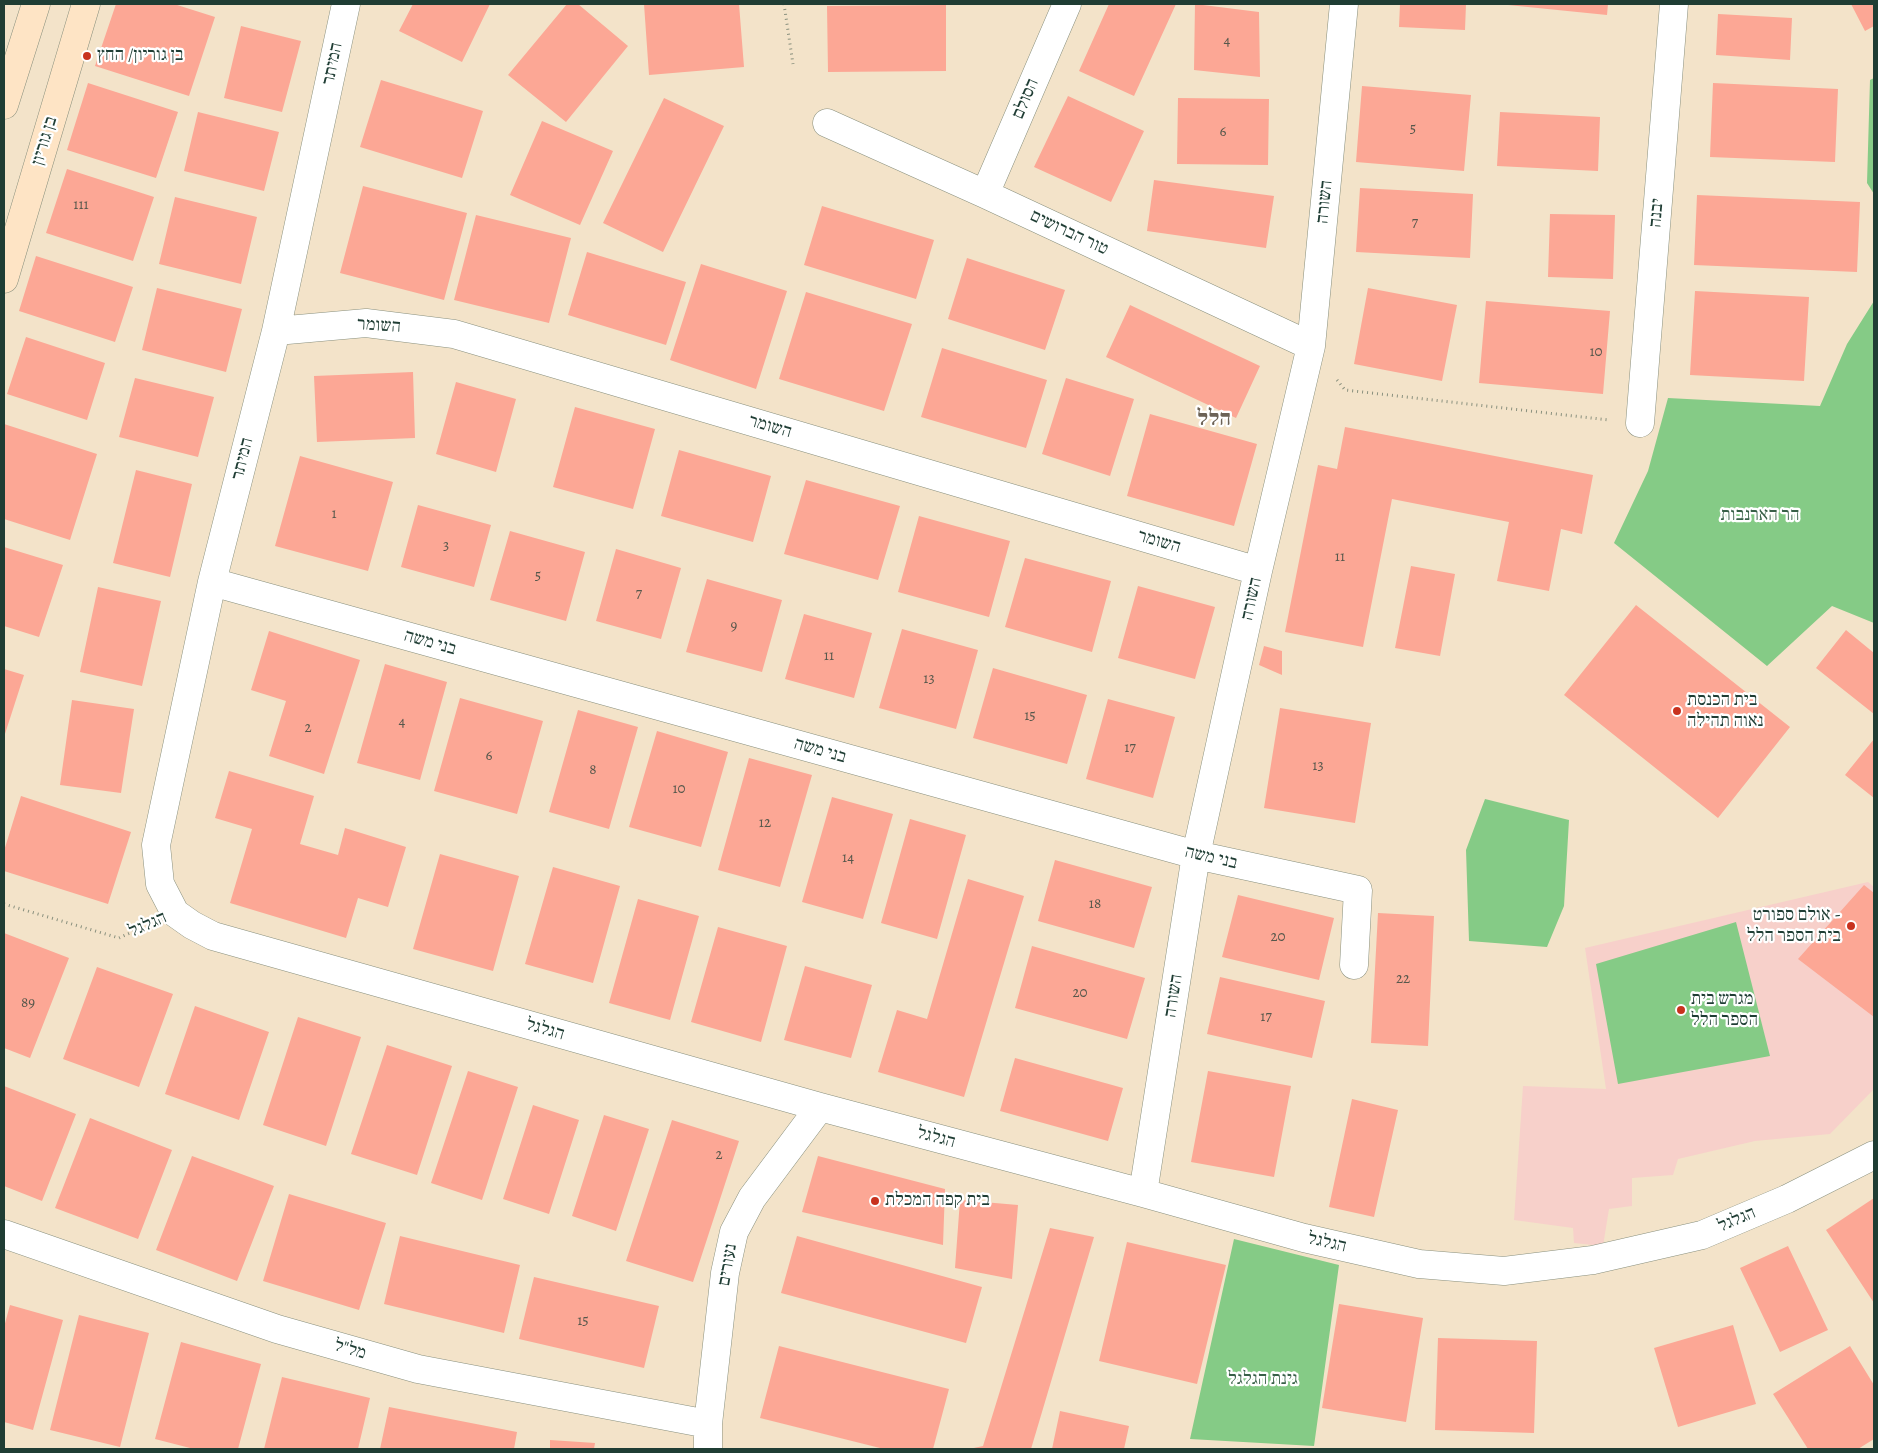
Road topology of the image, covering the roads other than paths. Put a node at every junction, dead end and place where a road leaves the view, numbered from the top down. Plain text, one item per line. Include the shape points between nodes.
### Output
1 (36, 4) edge
2 (86, 4) edge
3 (346, 4) edge
4 (1067, 4) edge
5 (1344, 4) edge
6 (1674, 4) edge
7 (4, 105) edge
8 (827, 123) dead end
9 (985, 194) junction
10 (4, 279) edge
11 (276, 331) junction
12 (1310, 346) junction
13 (1640, 423) road end
14 (1258, 571) junction
15 (212, 582) junction
16 (1196, 856) junction
17 (175, 913) joint
18 (1354, 965) dead end
19 (820, 1107) junction
20 (1874, 1155) edge
21 (1143, 1193) junction
22 (4, 1234) edge
23 (708, 1437) edge

1 - 7 main road
2 - 10 main road, בן גוריון
3 - 11 street, המיתר
4 - 9 street, הסולם
5 - 12 street, השורה
6 - 13 street, יבנה
8 - 9 street, טור הברושים
9 - 12 street, טור הברושים
11 - 14 street, השומר via 366,323 454,334
11 - 15 street, המיתר
12 - 14 street, השורה
14 - 16 street, השורה
15 - 16 street, בני משה
15 - 17 street, המיתר via 156,845 160,884
16 - 18 street, בני משה via 1358,890
16 - 21 street, השורה
17 - 19 street, הגלגל via 212,936
19 - 21 street, הגלגל
19 - 23 street, נעורים via 752,1198 734,1232 725,1273
20 - 21 street, הגלגל via 1787,1199 1702,1235 1593,1260 1504,1271 1419,1264 1304,1238
22 - 23 street, מל"ל via 277,1329 418,1369

